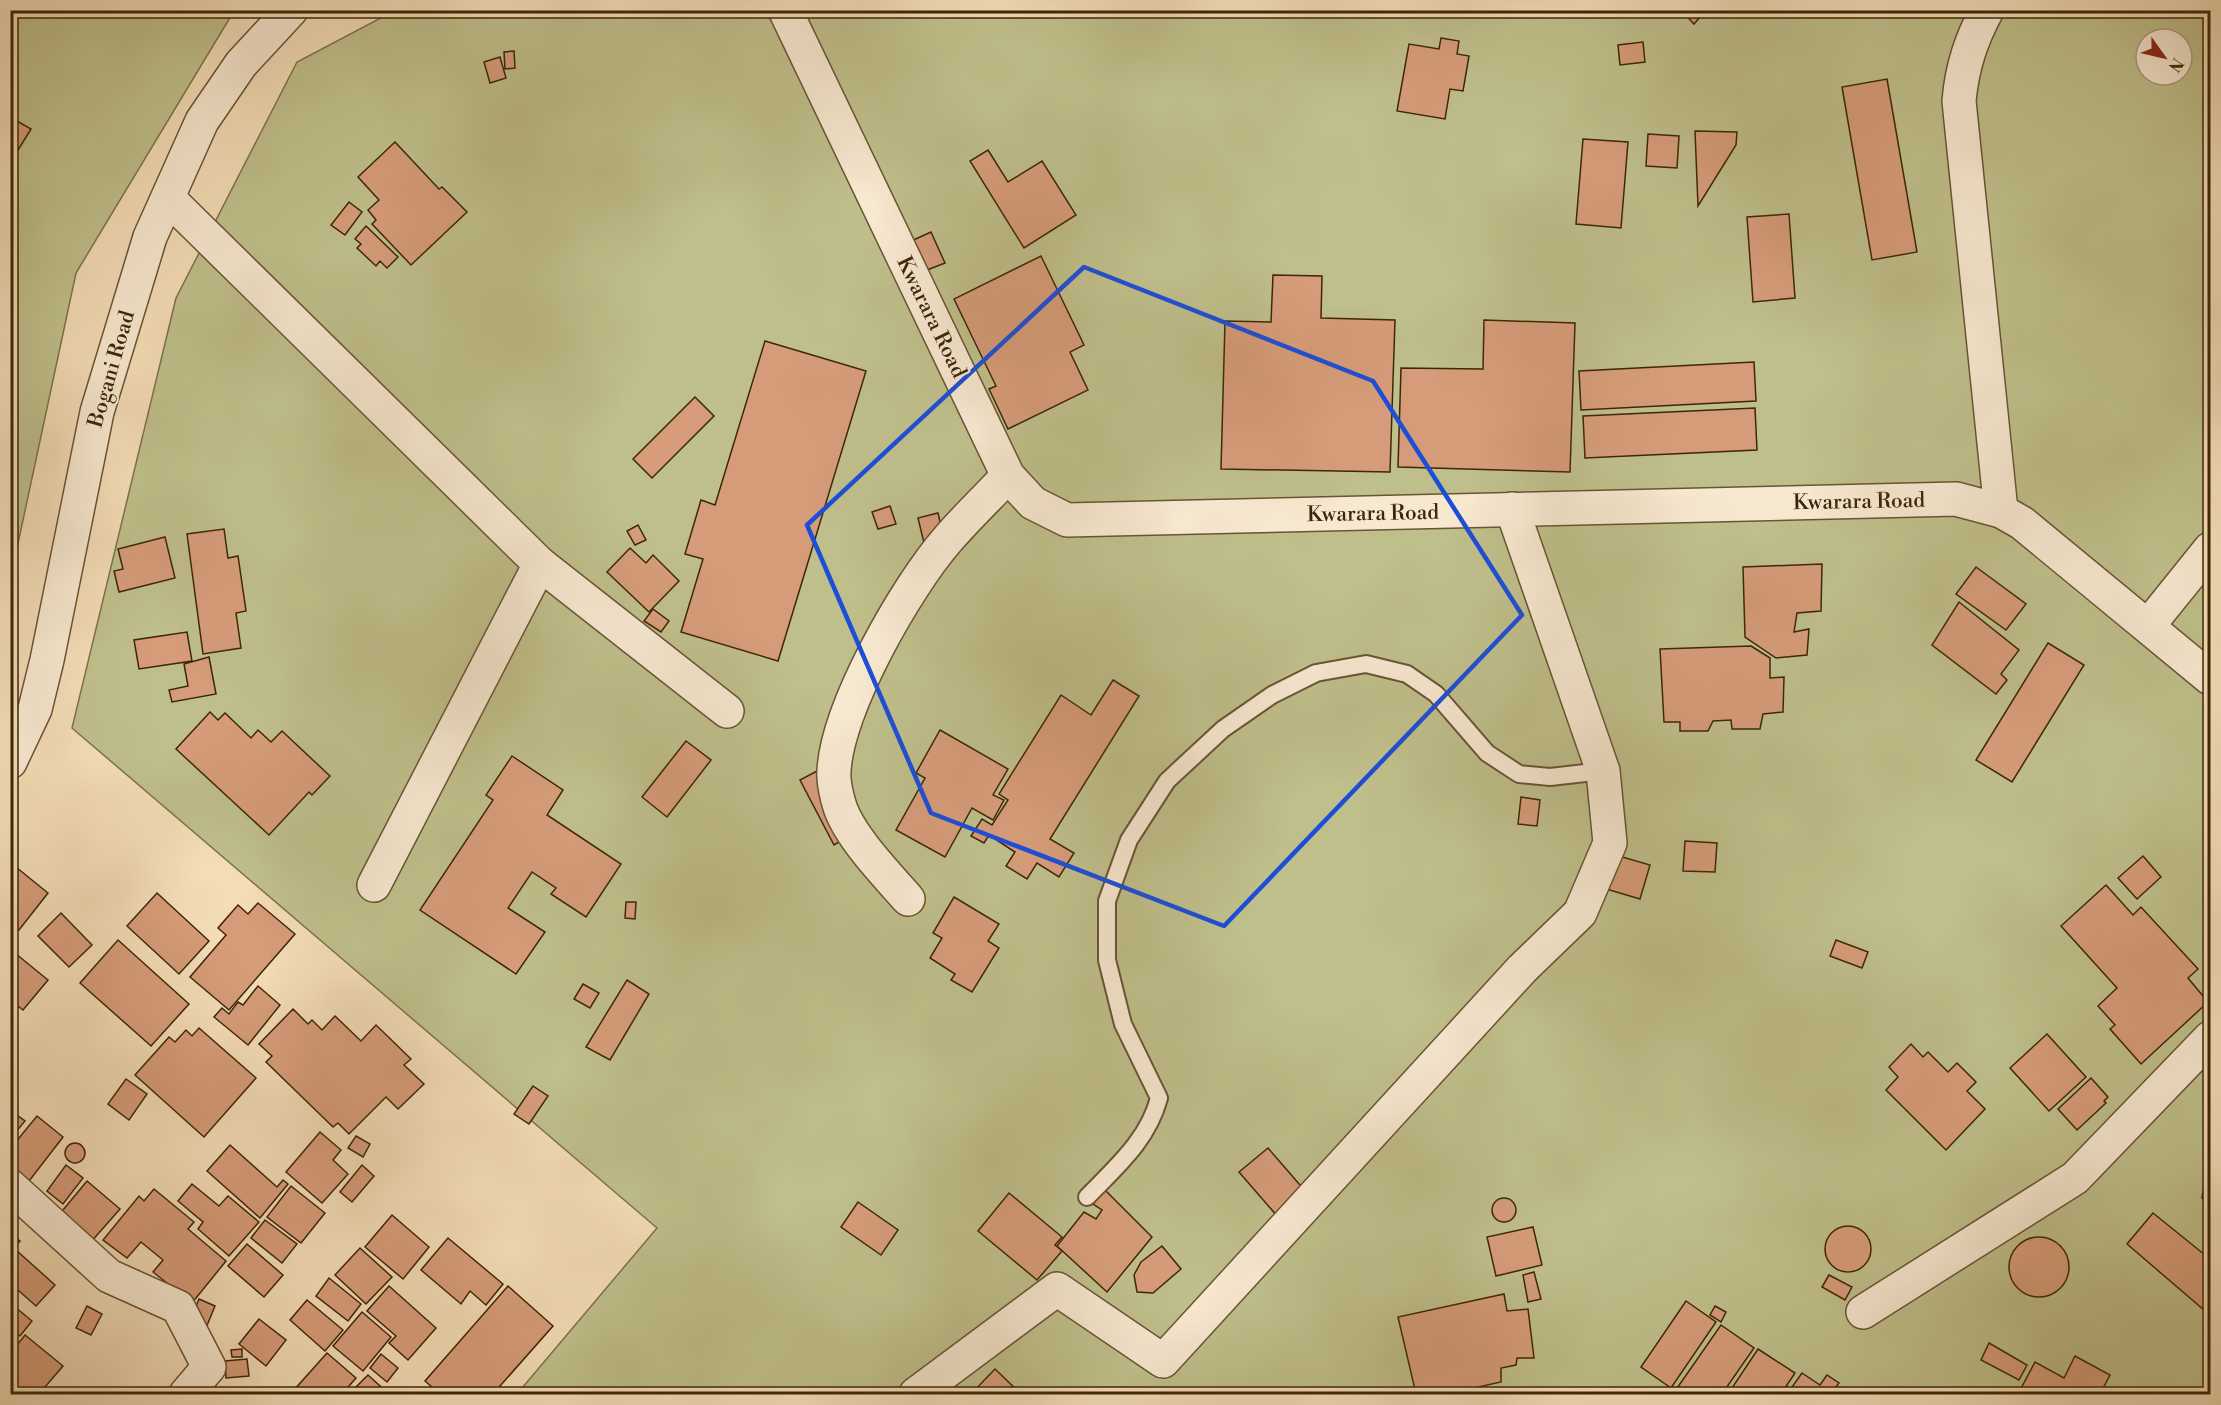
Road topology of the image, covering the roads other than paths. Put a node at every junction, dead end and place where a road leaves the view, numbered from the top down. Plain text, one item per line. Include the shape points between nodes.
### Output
1 (291, 10) edge
2 (785, 10) edge
3 (1987, 10) edge
4 (168, 198) junction
5 (1008, 477) junction
6 (1512, 509) junction
7 (2001, 511) junction
8 (2211, 549) edge
9 (540, 564) junction
10 (2148, 626) junction
11 (2211, 678) edge
12 (727, 711) dead end
13 (10, 762) edge
14 (1603, 771) junction
15 (374, 885) dead end
16 (908, 899) dead end
17 (2211, 1038) edge
18 (10, 1186) edge
19 (1087, 1197) dead end
20 (1863, 1312) dead end
21 (186, 1395) edge
22 (916, 1395) edge

1 - 4 street, Bogani Road via 242,64 202,121
2 - 5 street, Kwarara Road
3 - 7 street via 1961,72 1959,101
4 - 9 street
4 - 13 street, Bogani Road via 150,237 97,412 47,660 34,709
5 - 6 street, Kwarara Road via 1033,503 1067,520
5 - 16 street via 947,540 907,595 864,675 844,727 834,772 840,808 866,850
6 - 7 street, Kwarara Road via 1956,499
6 - 14 street
7 - 10 street, Kwarara Road via 2022,523
8 - 10 street
9 - 12 street
9 - 15 street
10 - 11 street, Kwarara Road
14 - 19 lane via 1550,777 1520,774 1487,753 1436,694 1407,674 1366,664 1316,673 1272,695 1223,729 1167,781 1129,840 1107,901 1107,960 1123,1024 1159,1098 1154,1118 1142,1139
14 - 22 street via 1611,843 1580,913 1521,969 1163,1360 1057,1289
17 - 20 street via 2075,1178
18 - 21 street via 109,1276 178,1307 209,1367

